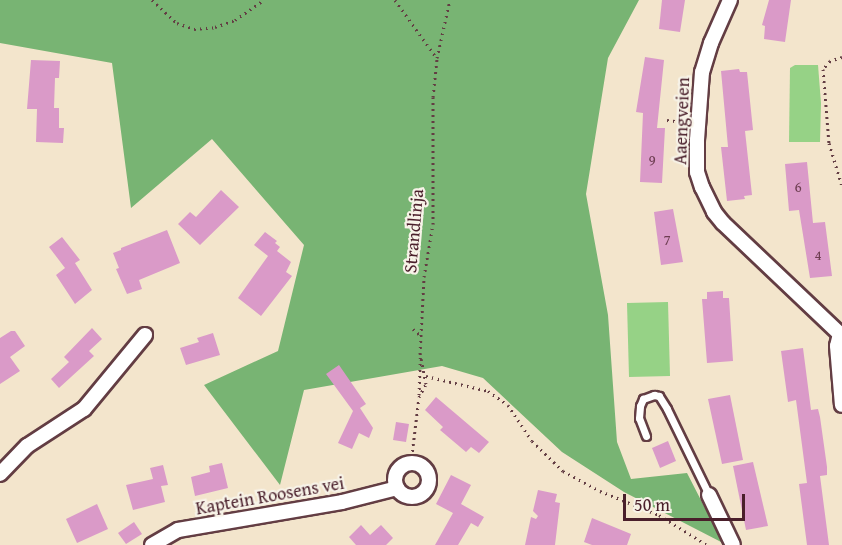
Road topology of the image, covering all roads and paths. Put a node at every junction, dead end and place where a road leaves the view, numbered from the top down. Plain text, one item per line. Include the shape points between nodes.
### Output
1 (152, 0) edge
2 (264, 0) edge
3 (395, 0) edge
4 (450, 0) edge
5 (730, 0) edge
6 (842, 57) edge
7 (437, 58) junction
8 (842, 186) edge
9 (413, 329) dead end
10 (841, 334) edge
11 (145, 335) dead end
12 (422, 337) junction
13 (420, 354) junction
14 (426, 376) junction
15 (419, 397) junction
16 (842, 405) edge
17 (646, 436) dead end
18 (411, 463) junction
19 (0, 474) edge
20 (397, 488) junction
21 (708, 495) joint
22 (152, 545) edge
23 (708, 545) edge
24 (733, 545) edge

1 - 2 path via 177,24 194,30 235,20
3 - 7 path
4 - 7 path, Strandlinja
5 - 10 street, Aaengveien via 702,72 698,172 702,187 723,222
6 - 8 path via 830,61 823,69 829,143
7 - 12 path, Strandlinja via 433,97 433,224 424,277
9 - 12 path
10 - 16 street via 837,346
11 - 19 street via 84,409 27,446
12 - 13 path, Strandlinja
13 - 14 path, Strandlinja
13 - 15 path
14 - 15 path
14 - 23 path via 488,391 508,405 532,441 563,471 659,515
15 - 18 path
17 - 21 lane via 639,418 640,406 643,399 659,396
18 - 20 street via 396,475
18 - 20 street, Kaptein Roosens vei via 427,472 425,491 420,496 407,497
20 - 22 street, Kaptein Roosens vei via 342,502 178,530
21 - 24 street

